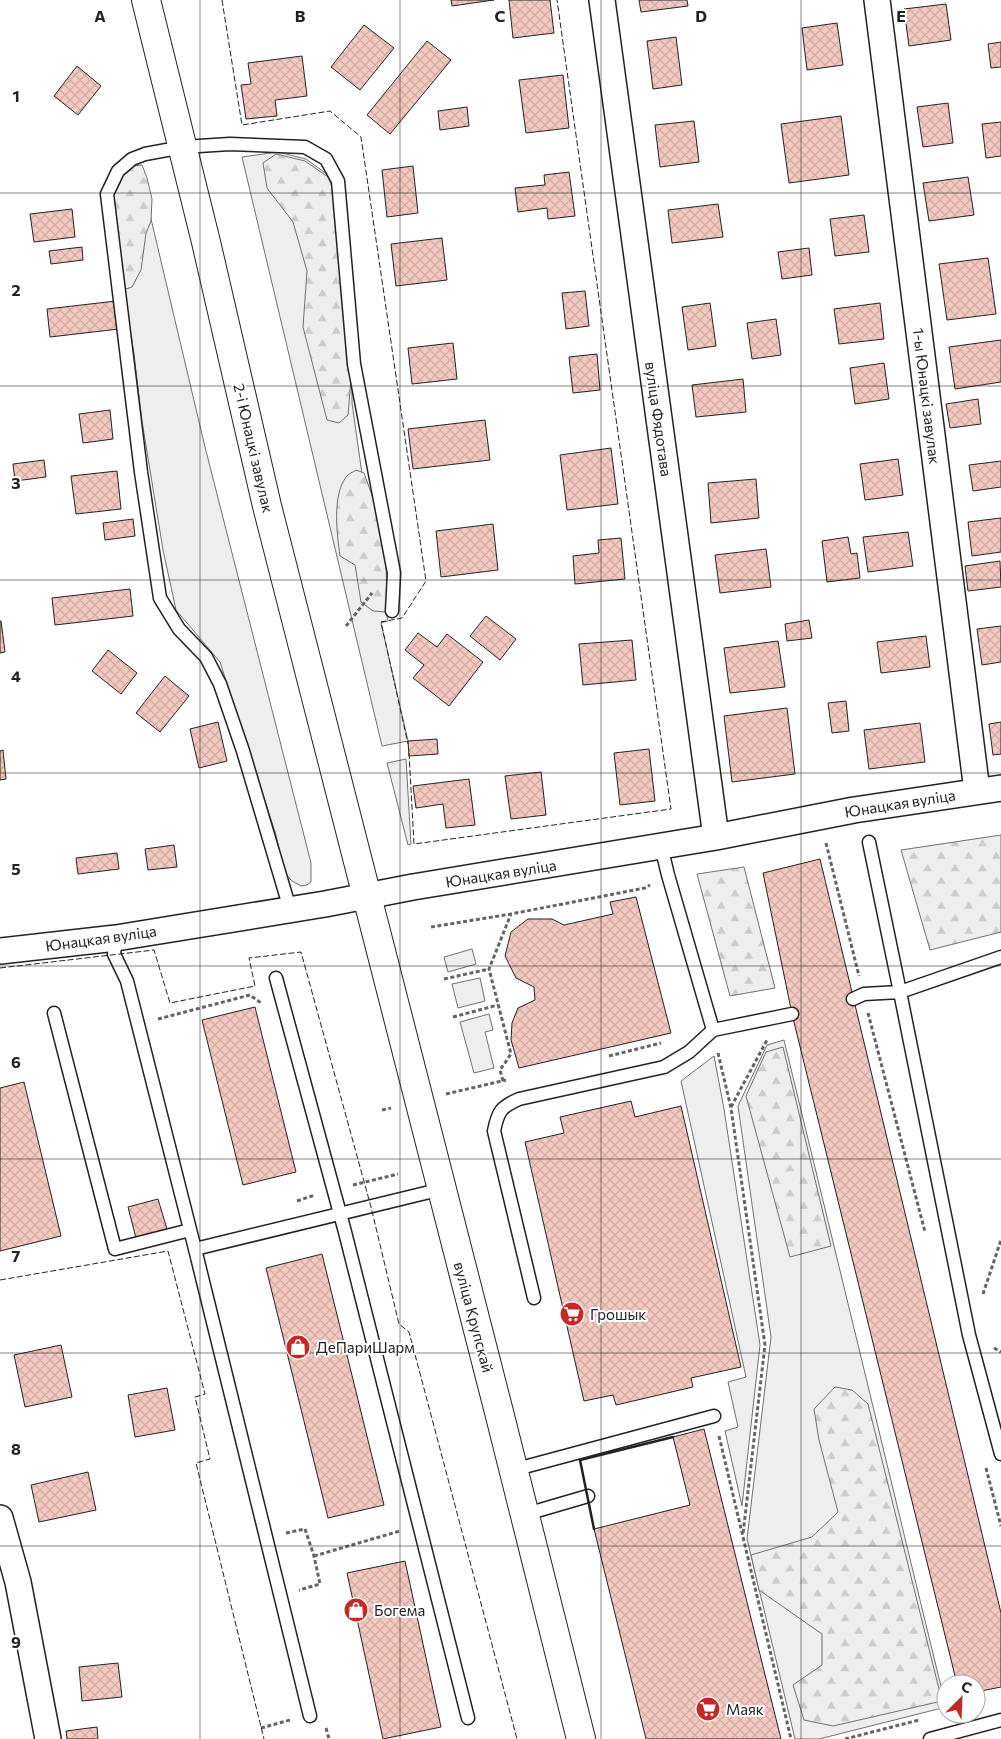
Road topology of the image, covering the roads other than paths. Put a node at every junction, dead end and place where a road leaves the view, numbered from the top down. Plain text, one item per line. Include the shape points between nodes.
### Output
1 (146, 0) edge
2 (602, 0) edge
3 (876, 0) edge
4 (183, 147) junction
5 (392, 611) dead end
6 (1001, 788) edge
7 (977, 791) junction
8 (716, 837) junction
9 (869, 842) dead end
10 (661, 846) junction
11 (367, 896) junction
12 (290, 908) junction
13 (116, 938) junction
14 (0, 951) edge
15 (1001, 957) edge
16 (276, 978) dead end
17 (900, 992) junction
18 (858, 997) road end
19 (54, 1013) dead end
20 (792, 1014) dead end
21 (713, 1030) junction
22 (442, 1189) junction
23 (340, 1214) junction
24 (190, 1230) junction
25 (194, 1249) junction
26 (534, 1298) dead end
27 (714, 1416) road end
28 (1001, 1454) edge
29 (513, 1470) junction
30 (588, 1496) dead end
31 (523, 1515) junction
32 (0, 1518) edge
33 (310, 1716) dead end
34 (468, 1718) dead end
35 (1001, 1720) edge
36 (960, 1735) edge
37 (48, 1739) edge
38 (580, 1739) edge
39 (930, 1739) edge

1 - 4 street, 2-і Юнацкі завулак
2 - 8 street, вуліца Фядотава
3 - 7 street, 1-ы Юнацкі завулак
4 - 5 lane via 230,144 305,146 326,159 338,181 354,364 394,573
4 - 11 street, 2-і Юнацкі завулак via 267,506
4 - 12 lane via 132,159 118,171 106,194 140,472 160,598 179,629 206,657 220,684
6 - 7 street, Юнацкая вуліца
7 - 8 street, Юнацкая вуліца via 854,810
8 - 10 street, Юнацкая вуліца
9 - 17 lane
10 - 11 street, Юнацкая вуліца
10 - 21 lane
11 - 12 street, Юнацкая вуліца
11 - 22 street, вуліца Крупскай
12 - 13 street, Юнацкая вуліца
13 - 14 street, Юнацкая вуліца
13 - 24 lane via 114,954 126,981
15 - 17 lane
16 - 23 lane
17 - 18 lane
17 - 28 lane via 969,1335
19 - 24 lane via 114,1248
20 - 21 lane
21 - 26 lane via 689,1052 664,1067 519,1099 506,1105 497,1115 494,1131
22 - 23 lane
22 - 29 street, вуліца Крупскай
23 - 25 lane
23 - 34 lane
24 - 25 lane
25 - 33 lane
27 - 29 lane
29 - 31 street, вуліца Крупскай
30 - 31 lane
31 - 38 street, вуліца Крупскай
32 - 37 street via 18,1582
35 - 36 lane
36 - 39 lane

